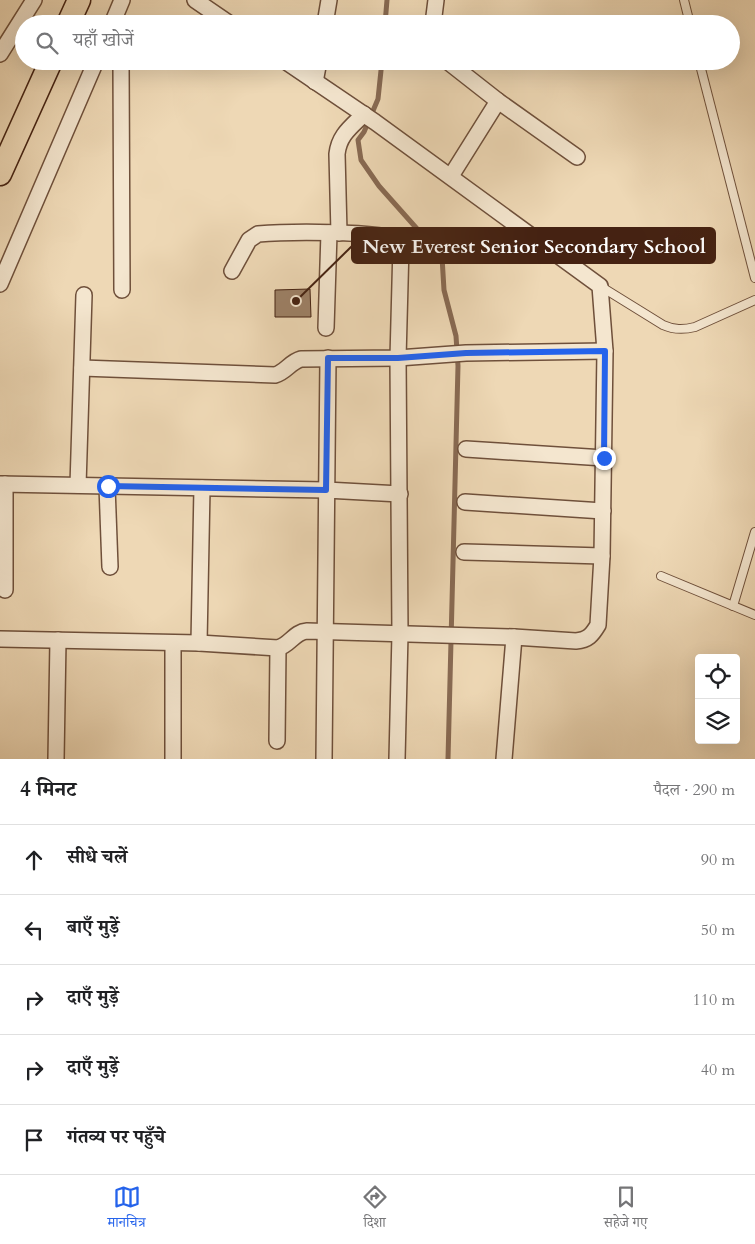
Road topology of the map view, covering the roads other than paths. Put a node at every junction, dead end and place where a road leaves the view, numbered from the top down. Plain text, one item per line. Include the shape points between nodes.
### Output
1 (34, 0) edge
2 (79, 0) edge
3 (195, 0) edge
4 (329, 0) edge
5 (436, 0) edge
6 (684, 0) edge
7 (121, 2) edge
8 (25, 15) edge
9 (72, 15) edge
10 (116, 15) edge
11 (120, 15) edge
12 (217, 15) edge
13 (326, 15) edge
14 (434, 15) edge
15 (688, 15) edge
16 (15, 30) edge
17 (0, 54) edge
18 (47, 70) edge
19 (92, 70) edge
20 (121, 70) edge
21 (298, 70) edge
22 (317, 70) edge
23 (459, 70) edge
24 (701, 70) edge
25 (315, 82) junction
26 (498, 100) junction
27 (369, 117) junction
28 (577, 157) dead end
29 (0, 174) edge
30 (451, 176) junction
31 (334, 233) junction
32 (232, 271) dead end
33 (755, 278) edge
34 (0, 284) edge
35 (600, 286) junction
36 (122, 290) dead end
37 (84, 295) dead end
38 (755, 300) edge
39 (326, 328) dead end
40 (605, 351) junction
41 (328, 358) junction
42 (398, 358) junction
43 (82, 368) junction
44 (466, 449) dead end
45 (604, 458) junction
46 (3, 484) edge
47 (78, 485) junction
48 (108, 486) junction
49 (202, 488) junction
50 (326, 490) junction
51 (400, 494) junction
52 (465, 502) dead end
53 (603, 511) junction
54 (755, 532) edge
55 (464, 552) dead end
56 (602, 556) junction
57 (110, 567) dead end
58 (661, 576) dead end
59 (5, 590) dead end
60 (733, 606) junction
61 (755, 615) edge
62 (325, 632) junction
63 (400, 634) junction
64 (514, 636) junction
65 (0, 639) edge
66 (58, 640) junction
67 (173, 643) junction
68 (199, 643) junction
69 (278, 648) junction
70 (277, 740) dead end
71 (56, 759) edge
72 (173, 759) edge
73 (324, 759) edge
74 (397, 759) edge
75 (504, 759) edge

1 - 8 street
2 - 9 main road
3 - 12 street
4 - 13 street
5 - 14 street
6 - 15 lane
7 - 10 street
7 - 11 street
16 - 17 street
18 - 29 main road
19 - 34 street
20 - 36 street
21 - 25 street
22 - 25 street
23 - 26 street
24 - 33 lane
25 - 27 street
26 - 28 street
26 - 30 street
27 - 30 street
27 - 31 street via 345,132 338,142
30 - 35 street
31 - 32 street via 258,234 250,240
31 - 39 street
31 - 42 street via 390,237 400,241
35 - 38 lane via 672,330 695,327
35 - 40 street
37 - 43 street
40 - 42 street via 466,353
40 - 45 street
41 - 42 street
41 - 43 street via 295,360 275,375
41 - 50 street
42 - 51 street
43 - 47 street
44 - 45 street
45 - 53 street
46 - 47 street
46 - 59 street
47 - 48 street
48 - 49 street
48 - 57 street
49 - 50 street
49 - 68 street
50 - 51 street
50 - 62 street
51 - 63 street
52 - 53 street
53 - 56 street
54 - 60 lane
55 - 56 street
56 - 64 street via 598,625 592,635 586,640 576,641
58 - 60 lane
60 - 61 lane
62 - 63 street
62 - 69 street via 301,631
62 - 73 street
63 - 64 street
63 - 74 street
64 - 75 street
65 - 66 street
66 - 67 street
66 - 71 street
67 - 68 street
67 - 72 street
68 - 69 street
69 - 70 street

